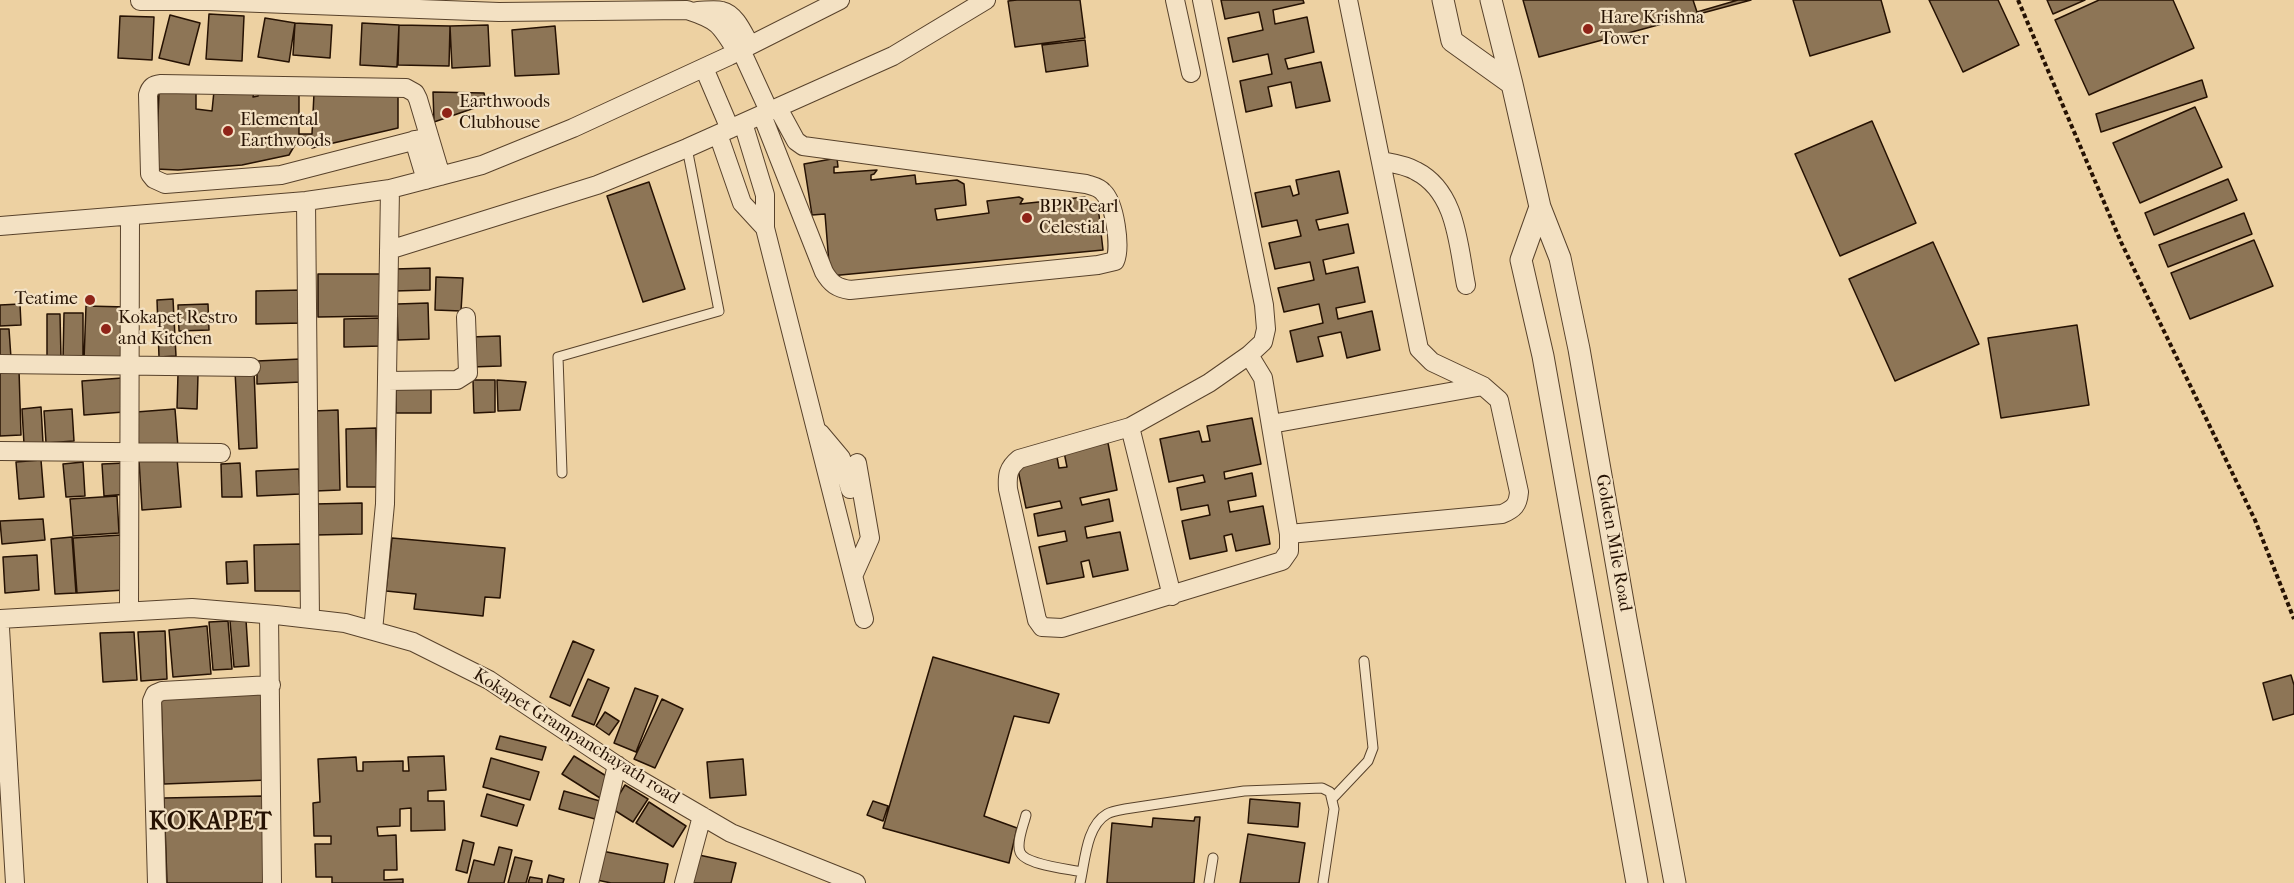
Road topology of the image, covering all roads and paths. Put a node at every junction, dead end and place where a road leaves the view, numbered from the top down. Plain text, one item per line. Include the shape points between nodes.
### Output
1 (840, 0) edge
2 (986, 0) edge
3 (1175, 0) edge
4 (1202, 0) edge
5 (1348, 0) edge
6 (1443, 0) edge
7 (1491, 0) edge
8 (2018, 0) edge
9 (140, 1) edge
10 (207, 1) edge
11 (357, 4) edge
12 (656, 5) edge
13 (500, 6) edge
14 (743, 49) junction
15 (704, 68) junction
16 (1191, 73) dead end
17 (1512, 84) junction
18 (770, 111) junction
19 (730, 129) junction
20 (421, 139) junction
21 (799, 145) junction
22 (687, 148) junction
23 (778, 155) junction
24 (1380, 161) junction
25 (434, 178) junction
26 (390, 189) junction
27 (306, 201) junction
28 (1540, 207) junction
29 (130, 216) junction
30 (0, 226) edge
31 (765, 228) junction
32 (389, 250) junction
33 (1466, 285) dead end
34 (466, 317) dead end
35 (1249, 355) junction
36 (0, 364) edge
37 (130, 367) junction
38 (252, 367) dead end
39 (387, 381) junction
40 (1483, 386) junction
41 (1271, 424) junction
42 (1130, 427) junction
43 (817, 429) junction
44 (0, 451) edge
45 (130, 452) junction
46 (221, 453) dead end
47 (857, 463) dead end
48 (562, 473) dead end
49 (861, 534) dead end
50 (1289, 534) junction
51 (854, 574) junction
52 (1172, 596) junction
53 (129, 611) junction
54 (263, 614) junction
55 (310, 619) junction
56 (864, 619) dead end
57 (2294, 619) edge
58 (0, 620) edge
59 (0, 628) edge
60 (373, 631) junction
61 (1364, 662) dead end
62 (266, 685) junction
63 (617, 765) junction
64 (1333, 798) junction
65 (1026, 814) dead end
66 (702, 816) junction
67 (1213, 858) dead end
68 (1082, 872) junction
69 (15, 883) edge
70 (157, 883) edge
71 (272, 883) edge
72 (589, 883) edge
73 (684, 883) edge
74 (856, 883) edge
75 (1080, 883) edge
76 (1209, 883) edge
77 (1323, 883) edge
78 (1637, 883) edge
79 (1675, 883) edge

1 - 14 street
2 - 18 street via 893,56
3 - 16 street
4 - 35 street via 1264,305 1263,342
5 - 24 street
6 - 17 street via 1452,41
7 - 17 street, Golden Mile Road
8 - 57 path via 2121,242 2255,520
9 - 10 street
10 - 11 street
11 - 13 street
12 - 13 street
12 - 14 street via 708,17
14 - 15 street
14 - 18 street
15 - 19 street
15 - 25 street via 573,128 482,165
17 - 28 street, Golden Mile Road
18 - 19 street
18 - 21 street
18 - 23 street
19 - 22 street
19 - 31 street via 765,195
19 - 31 street via 742,203
20 - 20 street via 281,175 165,184 150,174 149,89 161,84 396,87 415,93
20 - 25 street
21 - 23 street
21 - 23 street via 1086,184 1105,193 1119,245 1117,255 1114,261 1098,265 838,288 824,272
22 - 32 street via 597,185
22 - 48 lane via 718,311 558,357
24 - 33 street via 1415,170 1441,190 1453,218
24 - 40 street via 1419,349 1432,362
25 - 26 street
26 - 27 street
26 - 32 street
27 - 29 street
27 - 55 street
28 - 78 street, Golden Mile Road via 1521,260 1543,356
28 - 79 street, Golden Mile Road via 1560,258 1580,349
29 - 30 street
29 - 37 street
31 - 43 street
32 - 39 street
34 - 39 street via 468,373 457,380
35 - 41 street via 1263,378
35 - 42 street via 1209,383
36 - 37 street
37 - 38 street
37 - 45 street
39 - 60 street via 385,504
40 - 41 street
40 - 50 street via 1499,400 1519,492 1518,502 1511,510 1502,514
41 - 50 street
42 - 52 street
42 - 52 street via 1019,459 1011,466 1008,489 1037,620 1042,627 1062,628
43 - 49 street via 844,463
43 - 51 street
44 - 45 street
45 - 46 street
45 - 53 street
47 - 51 street via 870,538
50 - 52 street via 1289,551 1282,561
51 - 56 street
53 - 54 street, Kokapet Grampanchayath road via 192,608
53 - 58 street, Kokapet Grampanchayath road
54 - 55 street, Kokapet Grampanchayath road
54 - 62 street
55 - 60 street, Kokapet Grampanchayath road
59 - 69 street
60 - 63 street, Kokapet Grampanchayath road via 413,642 489,680
61 - 64 lane via 1373,748 1368,761
62 - 70 street via 155,694 152,700
62 - 71 street
63 - 66 street, Kokapet Grampanchayath road
63 - 72 street
64 - 68 lane via 1322,788 1244,791 1107,814 1090,835
64 - 77 lane
65 - 68 lane via 1019,844 1027,860
66 - 73 street
66 - 74 street, Kokapet Grampanchayath road via 731,832
67 - 76 lane
68 - 75 lane

